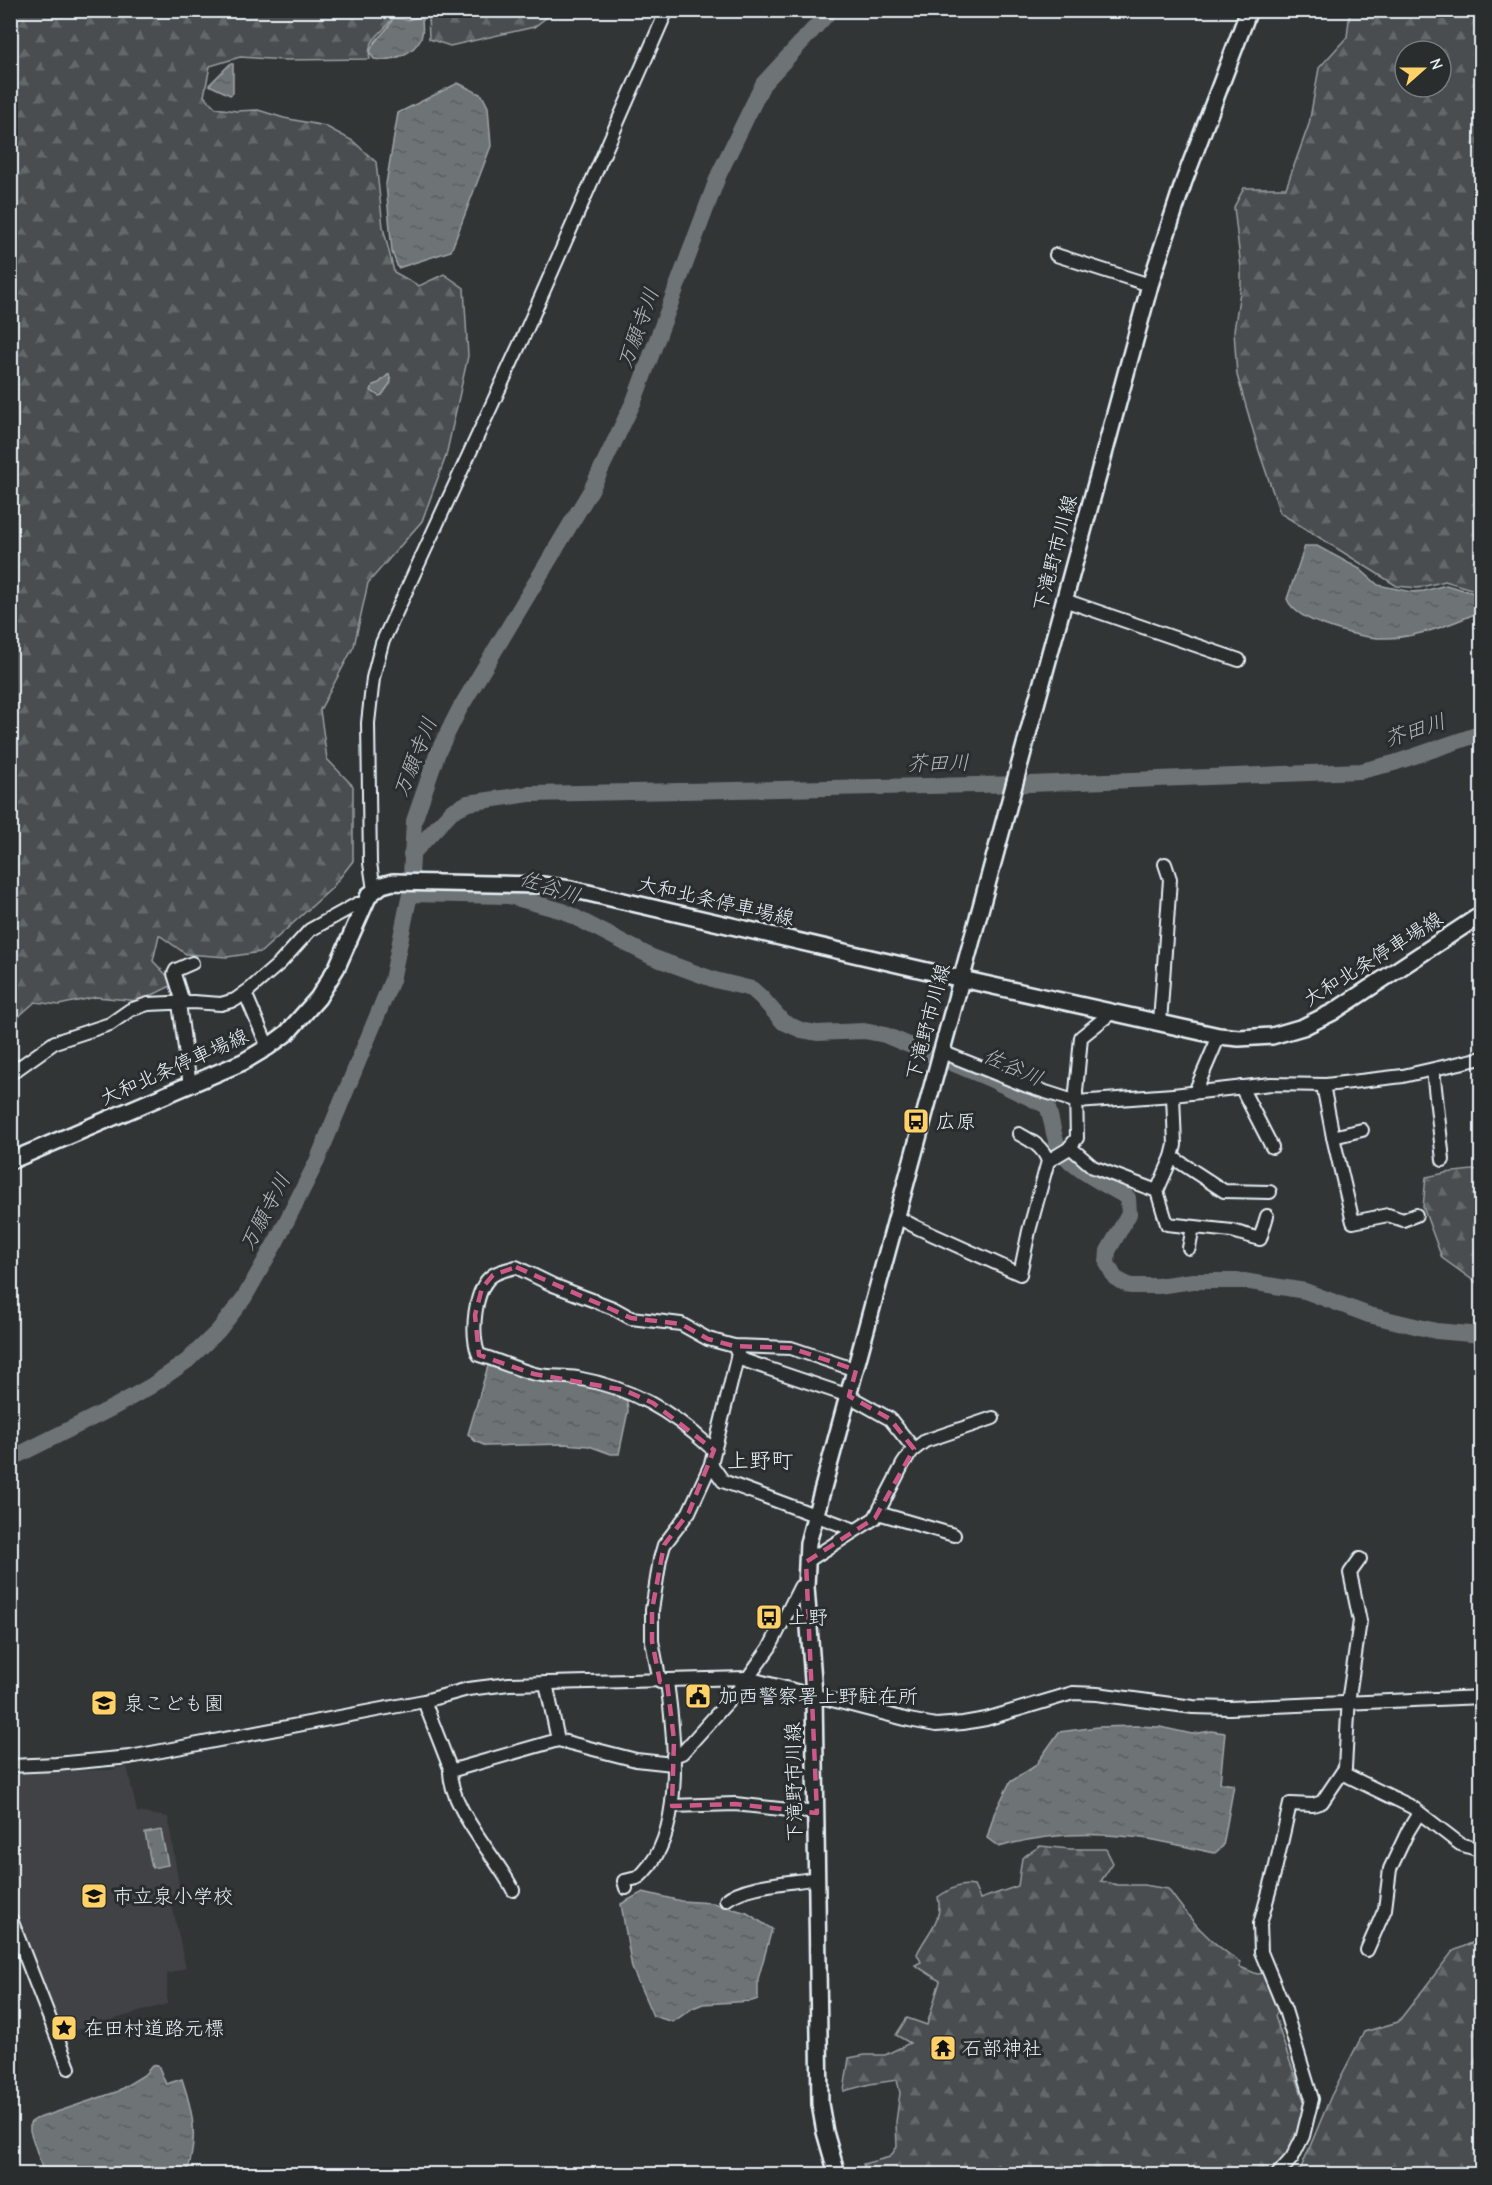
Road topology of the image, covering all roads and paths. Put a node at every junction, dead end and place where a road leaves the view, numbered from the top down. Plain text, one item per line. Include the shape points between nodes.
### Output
1 (667, 10) edge
2 (1249, 10) edge
3 (1056, 255) dead end
4 (1150, 285) junction
5 (1064, 600) junction
6 (1239, 660) dead end
7 (1165, 864) dead end
8 (374, 890) junction
9 (364, 904) junction
10 (1482, 914) edge
11 (192, 963) dead end
12 (962, 979) junction
13 (245, 993) junction
14 (181, 1003) junction
15 (1111, 1012) junction
16 (1160, 1023) junction
17 (1219, 1036) junction
18 (268, 1047) junction
19 (940, 1058) junction
20 (1482, 1058) edge
21 (1433, 1070) junction
22 (10, 1074) edge
23 (1323, 1085) junction
24 (190, 1086) junction
25 (1241, 1087) junction
26 (1195, 1092) junction
27 (1173, 1095) junction
28 (1077, 1102) junction
29 (1362, 1130) dead end
30 (1019, 1134) dead end
31 (1333, 1137) junction
32 (1070, 1147) junction
33 (1272, 1147) dead end
34 (1172, 1157) junction
35 (1443, 1160) dead end
36 (10, 1161) edge
37 (1048, 1161) junction
38 (1157, 1191) junction
39 (1270, 1192) dead end
40 (1416, 1215) dead end
41 (897, 1216) junction
42 (1267, 1216) dead end
43 (1193, 1227) junction
44 (1189, 1248) dead end
45 (734, 1346) junction
46 (737, 1358) junction
47 (856, 1370) junction
48 (849, 1396) junction
49 (993, 1418) dead end
50 (715, 1447) junction
51 (914, 1449) junction
52 (711, 1464) junction
53 (878, 1513) junction
54 (816, 1515) junction
55 (855, 1530) junction
56 (954, 1535) dead end
57 (1360, 1559) dead end
58 (806, 1562) junction
59 (806, 1587) junction
60 (747, 1678) junction
61 (664, 1682) junction
62 (546, 1683) junction
63 (814, 1694) junction
64 (1482, 1697) edge
65 (424, 1701) junction
66 (1350, 1703) junction
67 (558, 1740) junction
68 (673, 1760) junction
69 (10, 1766) edge
70 (450, 1771) junction
71 (1342, 1773) junction
72 (672, 1806) junction
73 (816, 1813) junction
74 (1419, 1813) junction
75 (1482, 1851) edge
76 (817, 1878) junction
77 (626, 1888) dead end
78 (513, 1890) dead end
79 (726, 1900) dead end
80 (10, 1917) edge
81 (1367, 1950) dead end
82 (69, 2068) dead end
83 (837, 2175) edge
84 (1278, 2175) edge

1 - 8 street via 525,333 382,643 368,723 370,863
2 - 4 main road, 下滝野市川線 via 1184,181
3 - 4 street
4 - 5 main road, 下滝野市川線
5 - 6 street
5 - 12 main road, 下滝野市川線
7 - 16 street via 1170,879
8 - 9 main road, 大和北条停車場線
8 - 12 main road, 大和北条停車場線 via 403,881 571,889
9 - 13 street via 357,904 310,930
9 - 18 main road, 大和北条停車場線 via 337,967 318,999 287,1033
10 - 17 main road, 大和北条停車場線 via 1333,1012 1303,1027 1272,1036
11 - 14 street via 176,969 174,974
12 - 15 main road, 大和北条停車場線
12 - 19 main road, 下滝野市川線
13 - 14 street via 221,1004
13 - 18 street
14 - 22 street via 148,1004 130,1010 110,1024 55,1042
14 - 24 street
15 - 16 main road, 大和北条停車場線
15 - 28 street via 1081,1037
16 - 17 main road, 大和北条停車場線
17 - 26 street
18 - 24 main road, 大和北条停車場線
19 - 28 street
19 - 41 main road, 下滝野市川線
20 - 21 street
21 - 23 street
21 - 35 street
23 - 25 street
23 - 31 street
24 - 36 main road, 大和北条停車場線
25 - 26 street
25 - 33 street
26 - 27 street
27 - 28 street
27 - 34 street
28 - 32 street via 1077,1138
29 - 31 street
30 - 37 street via 1036,1144
31 - 40 street via 1353,1222 1388,1215 1403,1220
32 - 37 street
32 - 38 street via 1093,1167
34 - 38 street
34 - 39 street via 1224,1191
37 - 41 street via 1020,1274
38 - 43 street via 1167,1224
41 - 47 main road, 下滝野市川線
42 - 43 street via 1260,1239
43 - 44 street
45 - 46 street
45 - 47 street via 791,1347
45 - 50 street via 708,1339 681,1324 631,1318 516,1267 493,1275 482,1288 475,1315 474,1345 478,1355 534,1374 577,1378 624,1390 653,1403
46 - 48 street
46 - 50 street
47 - 48 main road, 下滝野市川線
48 - 51 street via 890,1419
48 - 54 main road, 下滝野市川線
49 - 51 street via 925,1440
50 - 52 street
51 - 53 street
52 - 54 street via 723,1481
52 - 61 street via 689,1512 664,1545 660,1559 652,1610 652,1641
53 - 55 street
53 - 56 street
54 - 55 street
54 - 58 main road, 下滝野市川線
55 - 58 street
57 - 66 street via 1350,1573 1360,1621
58 - 59 main road, 下滝野市川線
59 - 60 street via 800,1587 770,1647
59 - 63 main road, 下滝野市川線
60 - 61 street
60 - 63 street
60 - 68 street
61 - 62 street
61 - 68 street via 674,1740
62 - 65 street via 468,1689
62 - 67 street
63 - 66 street via 936,1725 986,1719 1073,1694 1193,1707
63 - 73 main road, 下滝野市川線
64 - 66 street
65 - 69 street via 130,1757
65 - 70 street
66 - 71 street
67 - 68 street via 636,1760
67 - 70 street
68 - 72 street
70 - 78 street via 470,1826
71 - 74 street
71 - 84 street via 1322,1802 1290,1804 1260,1924 1261,1952 1285,2010 1312,2099 1303,2136
72 - 73 street via 735,1804
72 - 77 street via 664,1840 654,1859 639,1877 624,1881
73 - 76 main road, 下滝野市川線
74 - 75 street via 1460,1844
74 - 81 street via 1390,1869 1385,1909
76 - 79 street via 752,1889
76 - 83 main road, 下滝野市川線 via 820,2104
80 - 82 street

